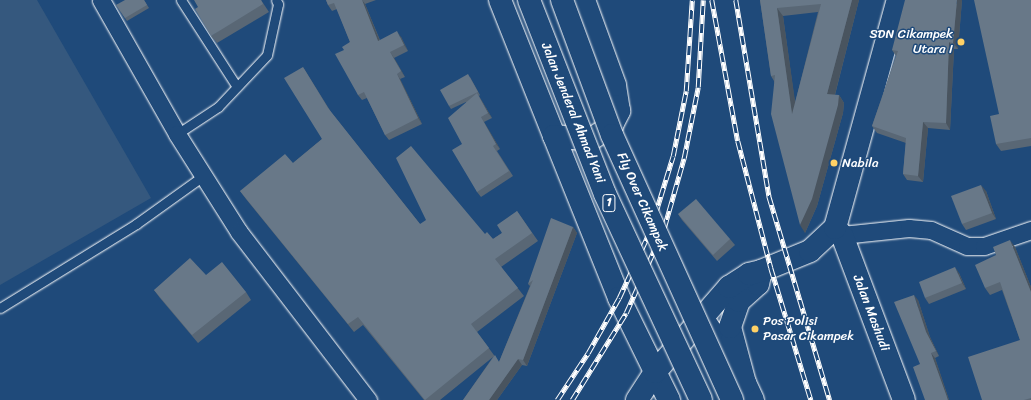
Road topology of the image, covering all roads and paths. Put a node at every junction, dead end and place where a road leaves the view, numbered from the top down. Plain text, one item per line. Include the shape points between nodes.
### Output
1 (101, 0) edge
2 (181, 0) edge
3 (276, 0) edge
4 (500, 0) edge
5 (529, 0) edge
6 (562, 0) edge
7 (584, 0) edge
8 (898, 0) edge
9 (237, 87) junction
10 (177, 134) junction
11 (554, 136) junction
12 (203, 176) junction
13 (1031, 230) edge
14 (838, 231) junction
15 (762, 271) junction
16 (0, 308) edge
17 (702, 317) junction
18 (655, 372) junction
19 (749, 392) edge
20 (368, 400) edge
21 (637, 400) edge
22 (669, 400) edge
23 (701, 400) edge
24 (732, 400) edge
25 (904, 400) edge

1 - 10 street
2 - 9 lane
3 - 9 lane via 278,4 266,55
4 - 11 main road
5 - 23 main road, Jalan Jenderal Ahmad Yani / 1, bridge via 605,194
6 - 24 main road, Fly Over Cikampek, bridge via 612,135
7 - 11 main road via 615,85 619,111 612,125 590,140
8 - 14 main road
9 - 10 lane via 218,107
10 - 12 street
11 - 18 main road via 619,298
12 - 16 lane via 123,232
12 - 20 street via 239,232
13 - 14 street via 984,246 967,246 931,230 910,228
14 - 15 main road via 810,251
14 - 25 main road, Jalan Mashudi
15 - 17 main road via 749,274 729,287
15 - 19 main road via 758,284 739,300 730,327
17 - 18 main road
17 - 19 main road
18 - 21 main road
18 - 22 main road

